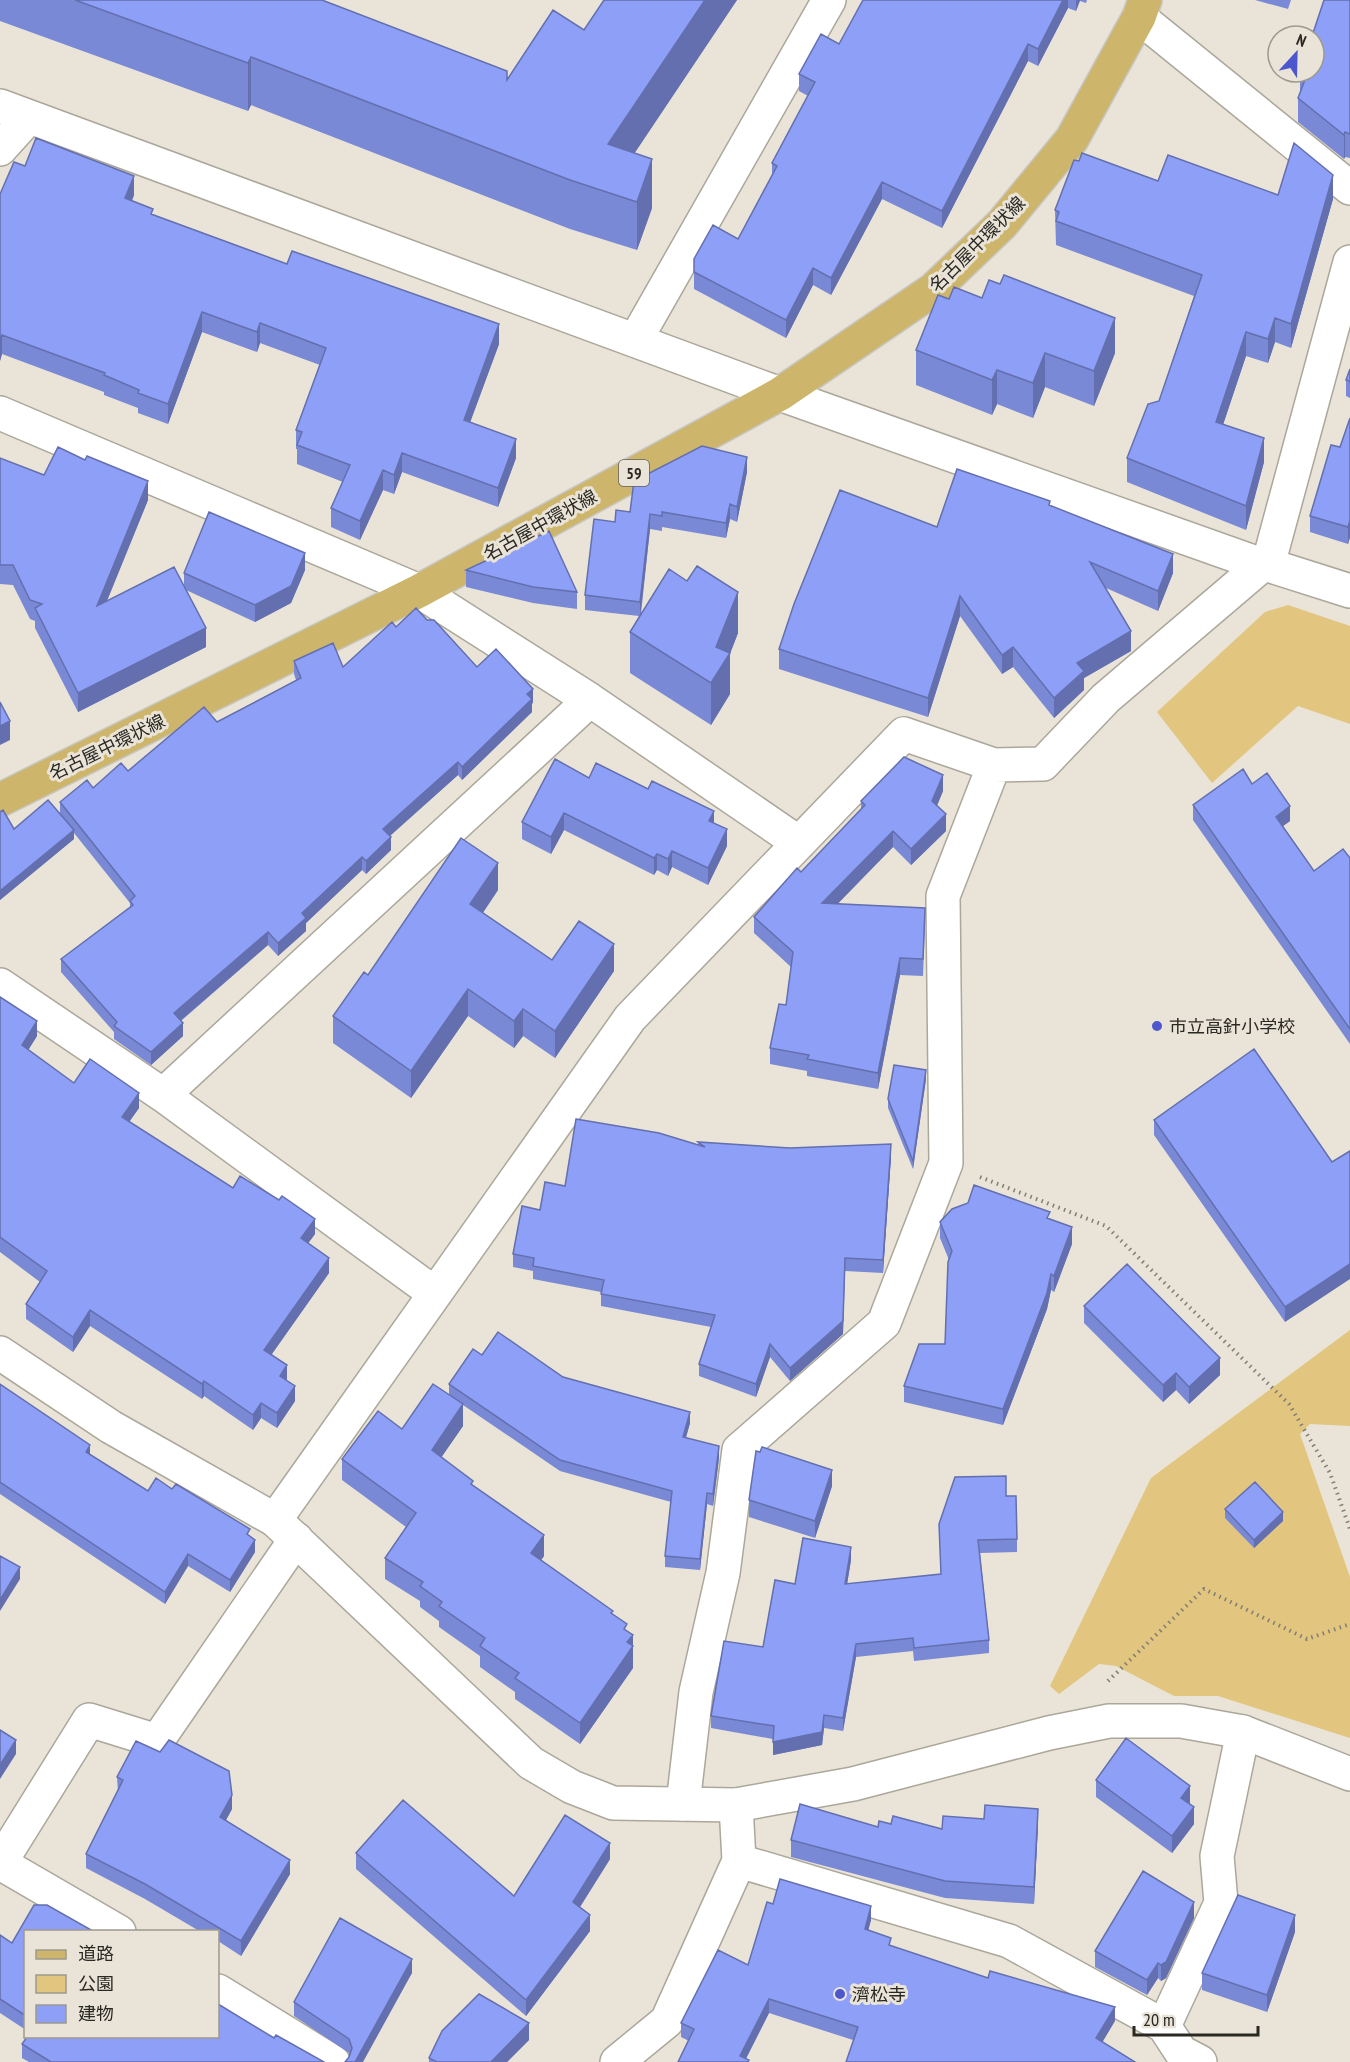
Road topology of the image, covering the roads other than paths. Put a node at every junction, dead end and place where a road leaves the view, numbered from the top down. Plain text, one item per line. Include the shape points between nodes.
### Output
1 (829, 0) edge
2 (1142, 9) edge
3 (15, 111) edge
4 (0, 149) edge
5 (1350, 188) edge
6 (1350, 262) edge
7 (636, 339) junction
8 (780, 393) junction
9 (0, 412) edge
10 (1265, 565) junction
11 (419, 591) junction
12 (1350, 591) edge
13 (590, 700) junction
14 (994, 765) junction
15 (0, 800) edge
16 (799, 843) junction
17 (0, 985) edge
18 (163, 1095) junction
19 (434, 1293) junction
20 (0, 1353) edge
21 (285, 1529) junction
22 (1243, 1732) junction
23 (1350, 1774) edge
24 (683, 1804) junction
25 (736, 1805) junction
26 (739, 1861) junction
27 (0, 1863) edge
28 (116, 1930) edge
29 (219, 1991) edge
30 (1181, 2051) edge
31 (333, 2062) edge
32 (617, 2062) edge

1 - 7 street
2 - 5 street
2 - 8 main road, 名古屋中環状線 / 59 via 1072,139 1002,224 933,290
3 - 4 street
3 - 7 street
6 - 10 street
7 - 8 street
8 - 10 street
8 - 11 main road, 名古屋中環状線 / 59
9 - 11 street
10 - 12 street
10 - 14 street via 1106,698 1043,764
11 - 13 street
11 - 15 main road, 名古屋中環状線 / 59
13 - 16 street
13 - 18 street
14 - 16 street via 904,734
14 - 24 street via 944,896 945,1163 884,1323 739,1450 723,1573 696,1692
16 - 19 street via 630,1018
17 - 18 street
18 - 19 street
19 - 21 street
20 - 21 street via 111,1426
21 - 24 street via 531,1763 572,1787 613,1803
21 - 27 street via 157,1741 89,1720
22 - 23 street
22 - 25 street via 1181,1721 1109,1721 853,1784
22 - 30 street via 1217,1856 1221,1904
24 - 25 street
25 - 26 street
26 - 30 street via 1009,1941
26 - 32 street via 667,2021
27 - 28 street
29 - 31 street

